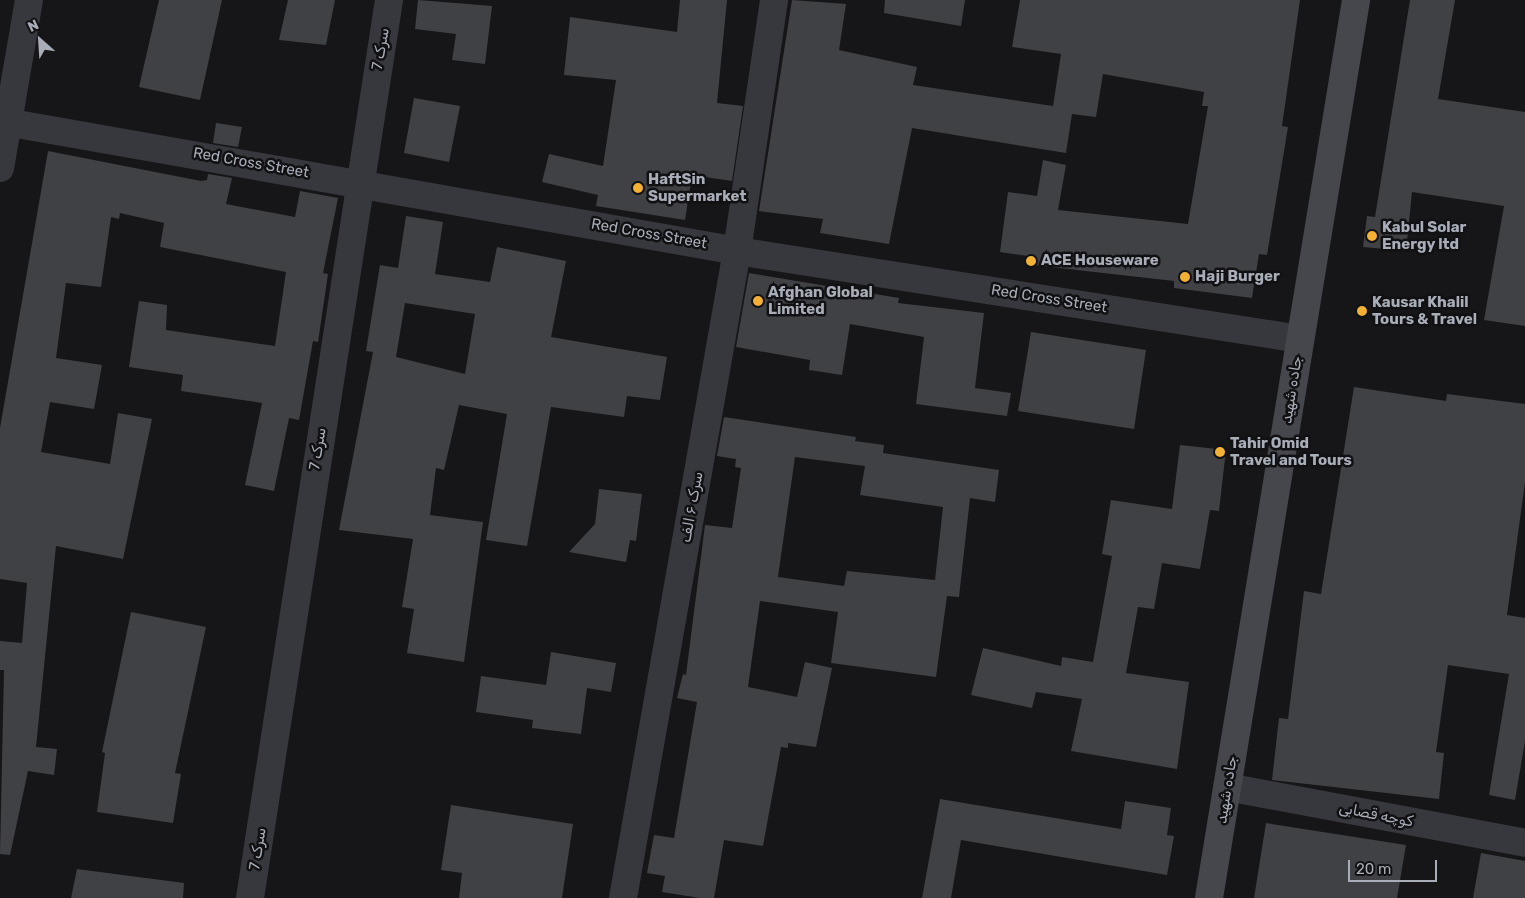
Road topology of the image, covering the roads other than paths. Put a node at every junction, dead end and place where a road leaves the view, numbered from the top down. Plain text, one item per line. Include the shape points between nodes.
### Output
1 (29, 0) edge
2 (389, 0) edge
3 (774, 0) edge
4 (1356, 0) edge
5 (4, 121) edge
6 (0, 168) edge
7 (358, 180) junction
8 (737, 251) junction
9 (1300, 339) junction
10 (1227, 787) junction
11 (1525, 843) edge
12 (250, 898) edge
13 (623, 898) edge
14 (1209, 898) edge

1 - 5 street
2 - 7 street, سرک 7
3 - 8 street, سرک ۶ الف
4 - 9 main road, جاده شهید
5 - 6 street
5 - 7 street, Red Cross Street
7 - 8 street, Red Cross Street
7 - 12 street, سرک 7
8 - 9 street, Red Cross Street
8 - 13 street, سرک ۶ الف
9 - 10 main road, جاده شهید
10 - 11 street, کوچه قصابی
10 - 14 main road, جاده شهید

